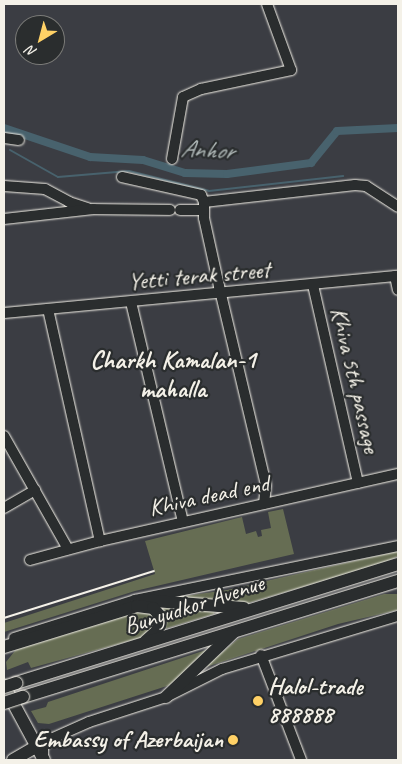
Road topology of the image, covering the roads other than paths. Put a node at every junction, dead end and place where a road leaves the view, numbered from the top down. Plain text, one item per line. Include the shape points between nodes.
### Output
1 (267, 4) edge
2 (4, 138) edge
3 (19, 140) dead end
4 (172, 159) dead end
5 (122, 177) dead end
6 (4, 186) edge
7 (204, 206) junction
8 (398, 207) edge
9 (93, 209) junction
10 (4, 219) edge
11 (397, 276) edge
12 (313, 285) junction
13 (398, 290) edge
14 (220, 293) junction
15 (131, 302) junction
16 (48, 309) junction
17 (4, 313) edge
18 (4, 436) edge
19 (398, 474) edge
20 (358, 483) junction
21 (35, 490) junction
22 (264, 504) junction
23 (4, 508) edge
24 (183, 522) junction
25 (100, 541) junction
26 (398, 546) edge
27 (68, 549) junction
28 (30, 560) dead end
29 (398, 564) edge
30 (395, 582) edge
31 (135, 600) junction
32 (252, 608) junction
33 (398, 616) edge
34 (236, 630) junction
35 (142, 644) junction
36 (4, 646) edge
37 (261, 655) junction
38 (8, 686) edge
39 (166, 697) junction
40 (4, 703) edge
41 (29, 733) junction
42 (49, 740) joint
43 (41, 754) edge
44 (17, 758) edge
45 (301, 760) edge

1 - 4 street via 291,70 200,89 183,97
2 - 3 street
5 - 7 street via 165,183 201,195
6 - 9 street via 45,189 69,202
7 - 8 street via 348,184 366,186
7 - 9 street via 175,210
7 - 14 street
9 - 10 street
11 - 12 street, Yetti terak street
11 - 13 street
12 - 14 street, Yetti terak street
12 - 20 street, Khiva 5th passage
14 - 15 street, Yetti terak street
14 - 22 street via 266,485
15 - 16 street, Yetti terak street
15 - 24 street
16 - 17 street, Yetti terak street
16 - 25 street
18 - 21 street
19 - 20 street, Khiva dead end
20 - 22 street, Khiva dead end
21 - 23 street
21 - 27 street
22 - 24 street, Khiva dead end
24 - 25 street, Khiva dead end
25 - 27 street, Khiva dead end
26 - 31 street
27 - 28 street, Khiva dead end
29 - 32 main road, Bunyudkor Avenue
30 - 34 main road, Bunyudkor Avenue
31 - 32 main road
31 - 36 street
32 - 35 main road, Bunyudkor Avenue
33 - 37 street
34 - 39 main road
34 - 40 main road, Bunyudkor Avenue, bridge
35 - 36 main road via 157,631 162,617 153,608 140,606 113,611
35 - 38 main road, Bunyudkor Avenue
37 - 39 street via 212,673
37 - 45 street
38 - 41 main road
39 - 42 street via 96,719
41 - 43 main road
41 - 44 main road
42 - 43 main road
43 - 44 main road

